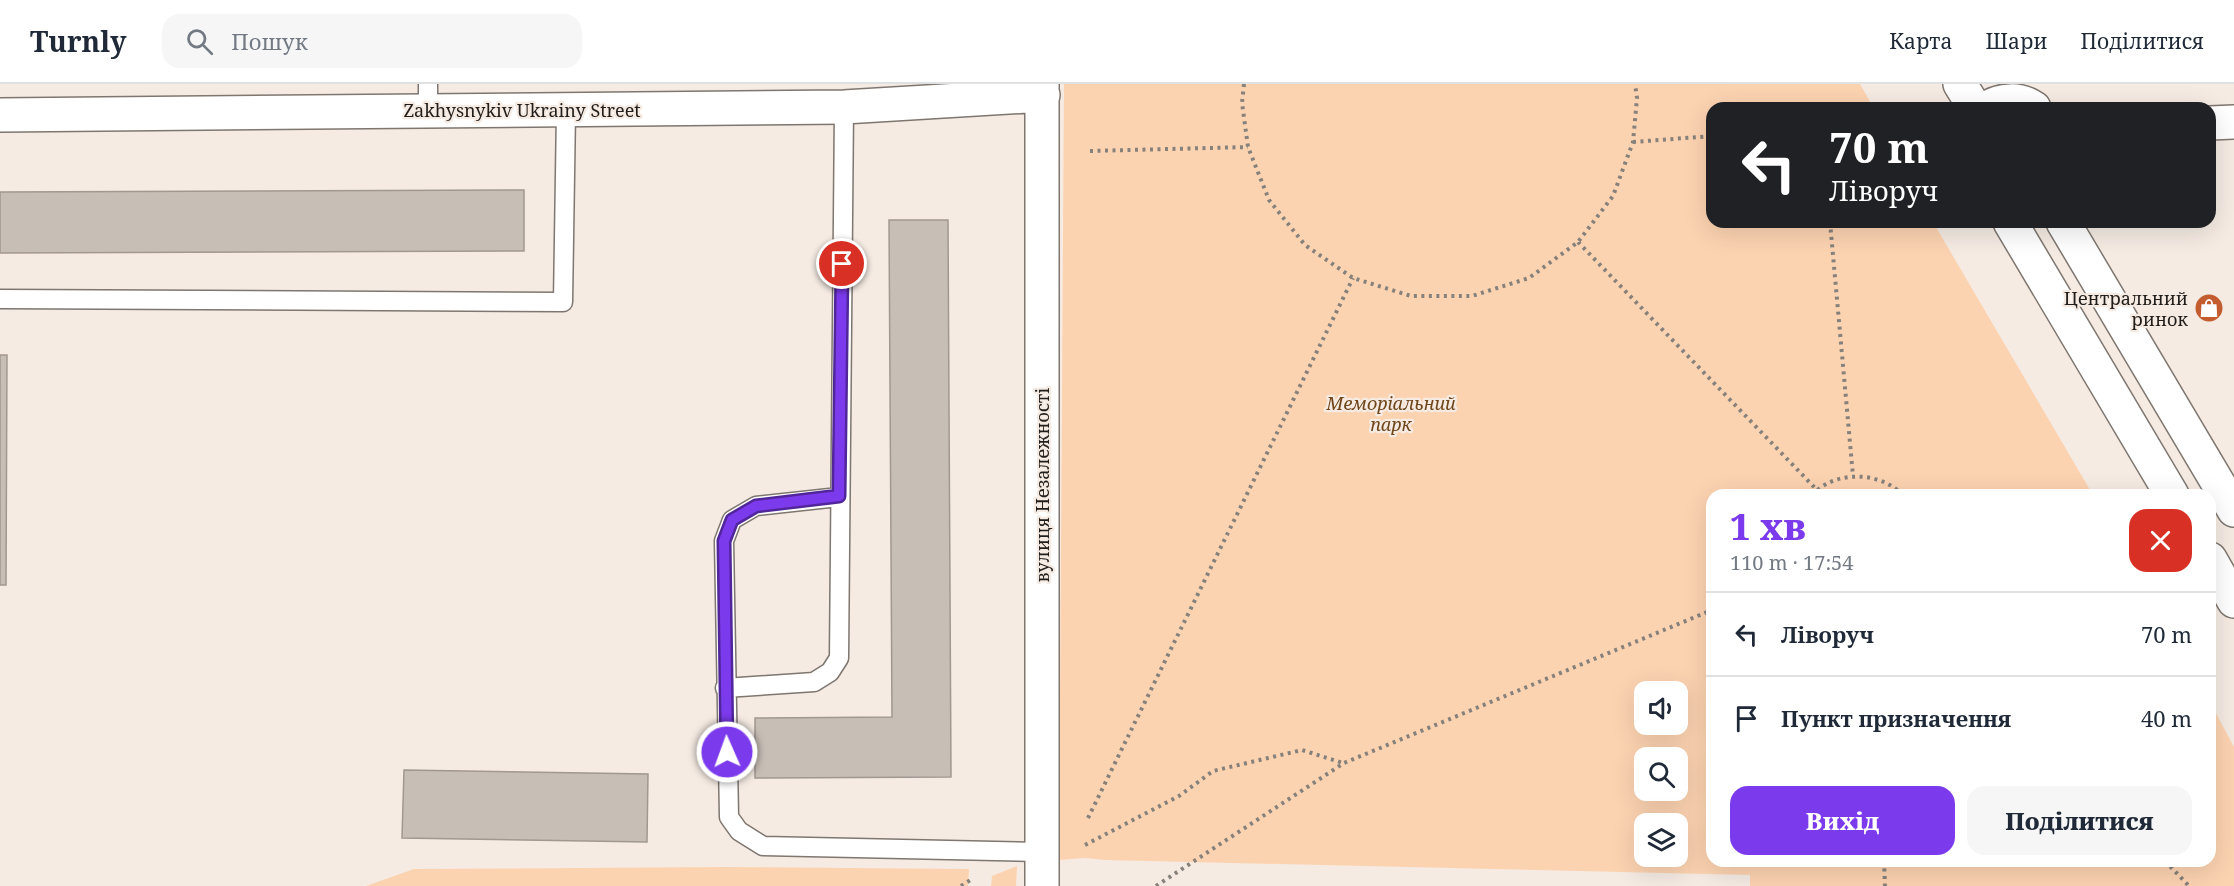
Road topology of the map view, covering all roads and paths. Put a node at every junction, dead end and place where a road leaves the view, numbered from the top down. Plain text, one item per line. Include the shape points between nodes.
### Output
1 (1244, 84) edge
2 (1635, 84) edge
3 (1960, 84) edge
4 (1043, 89) edge
5 (428, 97) edge
6 (1971, 102) edge
7 (2001, 102) edge
8 (2021, 102) edge
9 (844, 107) junction
10 (566, 111) junction
11 (0, 115) edge
12 (2234, 122) edge
13 (2216, 123) edge
14 (1706, 136) edge
15 (1633, 142) junction
16 (1248, 147) junction
17 (1090, 151) dead end
18 (1831, 228) edge
19 (2014, 228) edge
20 (2068, 228) edge
21 (1578, 242) junction
22 (1353, 278) junction
23 (0, 299) edge
24 (1853, 476) junction
25 (1816, 489) edge
26 (1819, 489) edge
27 (1897, 489) edge
28 (2168, 489) edge
29 (839, 496) junction
30 (2234, 510) edge
31 (2216, 570) edge
32 (2234, 601) edge
33 (1706, 612) edge
34 (725, 688) junction
35 (1344, 763) junction
36 (1088, 818) dead end
37 (1084, 845) dead end
38 (1042, 852) junction
39 (1884, 867) edge
40 (2171, 867) edge
41 (1042, 886) edge
42 (1156, 886) edge
43 (1885, 886) edge
44 (2189, 886) edge

1 - 16 path via 1242,103
2 - 15 path
3 - 6 street
4 - 9 street, Zakhysnykiv Ukrainy Street
4 - 38 street, вулиця Незалежності
5 - 10 street, Zakhysnykiv Ukrainy Street
5 - 11 street, Zakhysnykiv Ukrainy Street
7 - 8 street
9 - 10 street, Zakhysnykiv Ukrainy Street
9 - 29 lane
10 - 23 lane via 563,302
12 - 13 street
14 - 15 path
15 - 21 path via 1613,196
16 - 17 path
16 - 22 path via 1269,200 1305,245
18 - 24 path
19 - 28 street
20 - 30 street
21 - 22 path via 1529,278 1472,296 1411,296
21 - 25 path
22 - 36 path
24 - 26 path
24 - 27 path via 1876,479
29 - 34 lane via 756,506 732,520 724,541
29 - 34 lane via 839,658 830,672 814,682
31 - 32 street
33 - 35 path
34 - 38 lane via 729,817 739,831 763,846
35 - 37 path via 1302,750 1213,771 1179,796
35 - 42 path
38 - 41 street, вулиця Незалежності
39 - 43 path
40 - 44 path

